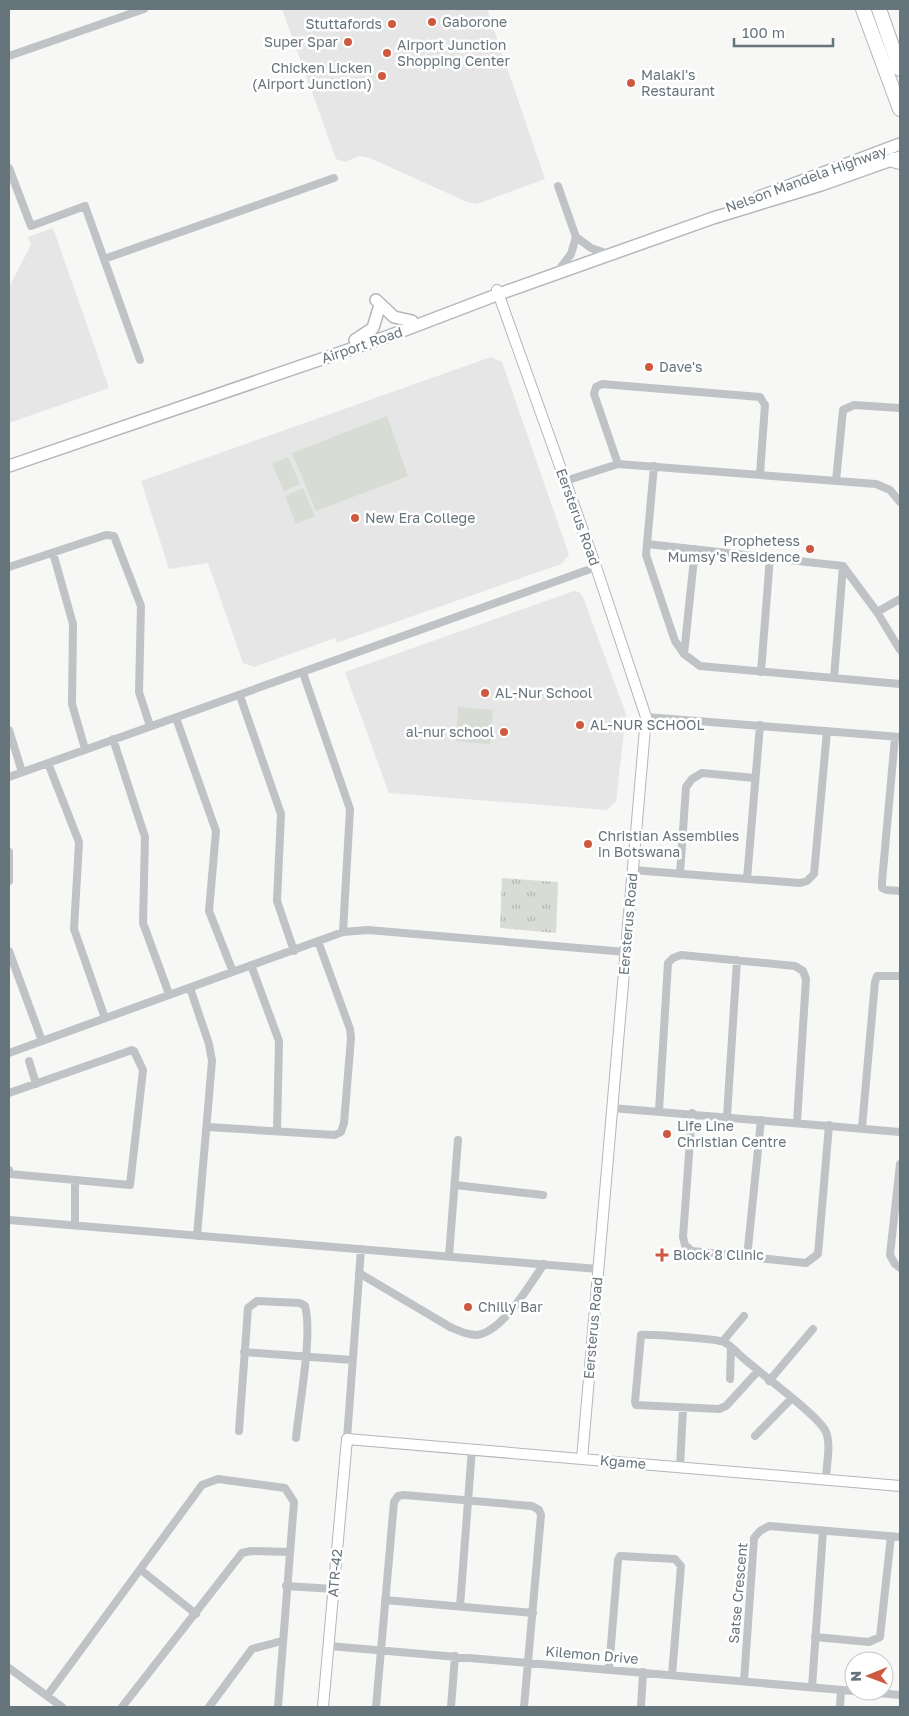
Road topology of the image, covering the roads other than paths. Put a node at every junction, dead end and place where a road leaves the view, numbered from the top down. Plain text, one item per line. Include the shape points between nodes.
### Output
1 (144, 9) edge
2 (863, 9) edge
3 (879, 9) edge
4 (121, 12) edge
5 (9, 56) edge
6 (900, 69) edge
7 (900, 109) edge
8 (900, 144) edge
9 (898, 160) edge
10 (9, 168) edge
11 (334, 178) dead end
12 (558, 186) dead end
13 (713, 216) junction
14 (576, 237) junction
15 (602, 252) junction
16 (104, 259) junction
17 (561, 267) junction
18 (498, 292) junction
19 (412, 320) junction
20 (355, 340) junction
21 (140, 360) dead end
22 (270, 375) junction
23 (900, 408) edge
24 (618, 464) junction
25 (9, 466) edge
26 (654, 466) junction
27 (760, 474) junction
28 (565, 481) junction
29 (836, 481) junction
30 (900, 502) edge
31 (647, 544) junction
32 (694, 549) junction
33 (53, 553) junction
34 (770, 557) junction
35 (843, 566) junction
36 (9, 567) edge
37 (596, 568) junction
38 (900, 599) edge
39 (877, 612) junction
40 (900, 650) edge
41 (684, 654) junction
42 (761, 672) junction
43 (303, 674) junction
44 (834, 678) junction
45 (900, 684) edge
46 (240, 696) junction
47 (646, 717) junction
48 (176, 718) junction
49 (150, 726) junction
50 (760, 726) junction
51 (9, 730) edge
52 (827, 731) junction
53 (898, 737) edge
54 (113, 739) junction
55 (85, 749) junction
56 (48, 763) junction
57 (22, 772) junction
58 (9, 776) edge
59 (755, 778) junction
60 (9, 852) edge
61 (632, 870) junction
62 (680, 874) junction
63 (747, 879) junction
64 (9, 881) edge
65 (900, 891) edge
66 (343, 932) junction
67 (318, 941) junction
68 (9, 951) edge
69 (294, 951) junction
70 (626, 952) junction
71 (737, 960) junction
72 (251, 965) junction
73 (233, 972) junction
74 (900, 976) edge
75 (190, 988) junction
76 (169, 994) junction
77 (105, 1018) junction
78 (42, 1041) junction
79 (9, 1053) edge
80 (29, 1060) dead end
81 (36, 1084) junction
82 (9, 1093) edge
83 (612, 1108) junction
84 (660, 1111) junction
85 (692, 1113) junction
86 (727, 1116) junction
87 (761, 1120) junction
88 (797, 1122) junction
89 (829, 1125) junction
90 (208, 1126) junction
91 (862, 1128) junction
92 (277, 1130) junction
93 (900, 1132) edge
94 (458, 1140) dead end
95 (900, 1164) edge
96 (9, 1174) edge
97 (75, 1181) junction
98 (455, 1185) junction
99 (543, 1195) dead end
100 (9, 1220) edge
101 (76, 1225) junction
102 (197, 1236) junction
103 (361, 1249) junction
104 (449, 1256) junction
105 (747, 1258) junction
106 (544, 1264) junction
107 (900, 1268) edge
108 (598, 1269) junction
109 (359, 1273) junction
110 (744, 1316) dead end
111 (812, 1328) dead end
112 (723, 1341) junction
113 (730, 1348) junction
114 (244, 1352) junction
115 (305, 1356) junction
116 (352, 1360) junction
117 (758, 1371) junction
118 (730, 1379) dead end
119 (770, 1381) junction
120 (791, 1399) junction
121 (683, 1408) junction
122 (240, 1431) dead end
123 (756, 1436) dead end
124 (296, 1438) dead end
125 (347, 1439) junction
126 (472, 1449) junction
127 (582, 1459) junction
128 (680, 1467) junction
129 (826, 1480) junction
130 (900, 1486) edge
131 (468, 1501) junction
132 (822, 1531) junction
133 (891, 1536) junction
134 (900, 1537) edge
135 (290, 1552) junction
136 (141, 1570) junction
137 (286, 1586) junction
138 (334, 1589) junction
139 (385, 1600) junction
140 (460, 1606) junction
141 (532, 1613) junction
142 (196, 1614) junction
143 (815, 1638) junction
144 (282, 1640) junction
145 (329, 1646) junction
146 (381, 1650) junction
147 (455, 1656) junction
148 (528, 1662) junction
149 (9, 1668) edge
150 (609, 1670) junction
151 (644, 1672) junction
152 (672, 1675) junction
153 (744, 1681) junction
154 (812, 1687) junction
155 (842, 1690) joint
156 (47, 1696) junction
157 (62, 1707) edge
158 (122, 1707) edge
159 (209, 1707) edge
160 (278, 1707) edge
161 (323, 1707) edge
162 (376, 1707) edge
163 (451, 1707) edge
164 (524, 1707) edge
165 (640, 1707) edge
166 (840, 1707) edge

1 - 4 street
2 - 7 highway
3 - 6 highway
4 - 5 street
8 - 13 main road, Nelson Mandela Highway
9 - 13 main road, Nelson Mandela Highway
10 - 16 street via 30,226 85,206
11 - 16 street
12 - 14 street
13 - 15 main road
13 - 18 main road, Airport Road
14 - 15 street
14 - 17 street via 571,254
15 - 17 main road
16 - 21 street
17 - 18 main road
18 - 19 main road
18 - 22 main road, Airport Road via 389,336
18 - 28 street, Eersterus Road
19 - 20 main road
19 - 20 main road via 394,317 378,304 373,328
20 - 22 main road via 304,358
22 - 25 main road, Airport Road
23 - 29 street via 854,405 843,410
24 - 26 street
24 - 27 street via 594,394 596,387 602,384 760,397 765,405
24 - 28 street
26 - 27 street
26 - 31 street
27 - 29 street
28 - 37 street, Eersterus Road
29 - 30 street via 883,486
31 - 32 street
31 - 41 street via 648,564 675,641
32 - 34 street
32 - 41 street
33 - 36 street
33 - 49 street via 106,535 117,540 141,606 139,692
33 - 55 street via 73,624 72,704
34 - 35 street
34 - 42 street
35 - 39 street
35 - 44 street
37 - 43 street
37 - 47 street, Eersterus Road
38 - 39 street
39 - 40 street
41 - 42 street via 700,666
42 - 44 street
43 - 46 street
43 - 66 street via 350,809
44 - 45 street
46 - 48 street
46 - 69 street via 281,814 277,901
47 - 50 street
47 - 61 street, Eersterus Road
48 - 49 street
48 - 73 street via 216,831 209,911
49 - 54 street
50 - 52 street
50 - 59 street
51 - 57 street
52 - 53 street
52 - 63 street via 814,874 808,881 800,883
53 - 65 street via 882,888
54 - 55 street
54 - 76 street via 146,837 143,923
55 - 56 street
56 - 57 street
56 - 77 street via 79,842 74,929
57 - 58 street
59 - 62 street via 702,773 686,786
59 - 63 street
60 - 64 street
61 - 62 street
61 - 70 street, Eersterus Road
62 - 63 street
66 - 67 street
66 - 70 street via 368,930
67 - 69 street
67 - 92 street via 350,1029 352,1046 344,1123 335,1135
68 - 78 street
69 - 72 street
70 - 83 street, Eersterus Road
71 - 84 street via 681,955 668,963
71 - 86 street
71 - 88 street via 795,966 803,971 806,979
72 - 73 street
72 - 92 street via 279,1042
73 - 75 street
74 - 91 street via 883,974 877,976 875,982
75 - 76 street
75 - 90 street via 211,1052
76 - 77 street
77 - 78 street
78 - 79 street
80 - 81 street
81 - 82 street
81 - 97 street via 132,1050 143,1068 130,1185
83 - 84 street
83 - 108 street, Eersterus Road
84 - 85 street
85 - 86 street
85 - 105 street via 683,1238 686,1246 692,1251
86 - 87 street
87 - 88 street
87 - 105 street
88 - 89 street
89 - 91 street
89 - 105 street via 818,1254 806,1263
90 - 92 street
90 - 102 street
91 - 93 street
94 - 98 street
95 - 107 street via 890,1255
96 - 97 street
97 - 101 street
98 - 99 street
98 - 104 street
100 - 101 street
101 - 102 street
102 - 103 street
103 - 104 street
103 - 109 street
104 - 106 street
106 - 108 street
106 - 109 street via 512,1309 490,1330 477,1335 464,1334 450,1327
108 - 127 street, Eersterus Road
109 - 116 street
110 - 112 street
111 - 119 street
112 - 113 street
112 - 121 street via 641,1335 635,1404
113 - 117 street
113 - 118 street
114 - 115 street
114 - 115 street via 248,1308 253,1303 300,1303 305,1306 307,1314
114 - 122 street
115 - 116 street
115 - 124 street
116 - 125 street
117 - 119 street
117 - 121 street via 726,1406 712,1410
119 - 120 street
120 - 123 street
120 - 129 street via 825,1431 828,1441
121 - 128 street
125 - 126 street, Kgame
125 - 138 street, ATR-42
126 - 127 street, Kgame
126 - 131 street
127 - 128 street, Kgame
128 - 129 street, Kgame
129 - 130 street, Kgame
131 - 139 street via 398,1496 394,1502
131 - 140 street
131 - 141 street via 532,1506 539,1510
132 - 133 street, Satse Crescent
132 - 143 street
132 - 153 street, Satse Crescent via 769,1526 754,1538
133 - 134 street, Satse Crescent
133 - 143 street via 880,1637 869,1642
135 - 136 street via 294,1502 285,1488 218,1479 202,1485
135 - 137 street
135 - 142 street via 242,1553
136 - 142 street
136 - 156 street
137 - 138 street
137 - 144 street
138 - 145 street, ATR-42
139 - 140 street
139 - 146 street
140 - 141 street
141 - 148 street
142 - 158 street
143 - 154 street
144 - 159 street via 252,1649
144 - 160 street
145 - 146 street, Kilemon Drive
145 - 161 street, ATR-42
146 - 147 street, Kilemon Drive
146 - 162 street
147 - 148 street, Kilemon Drive
147 - 163 street
148 - 150 street, Kilemon Drive
148 - 164 street
149 - 156 street
150 - 151 street, Kilemon Drive
150 - 152 street via 618,1560 625,1555 675,1559 681,1566
151 - 152 street, Kilemon Drive
151 - 165 street
152 - 153 street, Kilemon Drive
153 - 154 street, Kilemon Drive
154 - 155 street, Kilemon Drive
155 - 166 street
156 - 157 street

